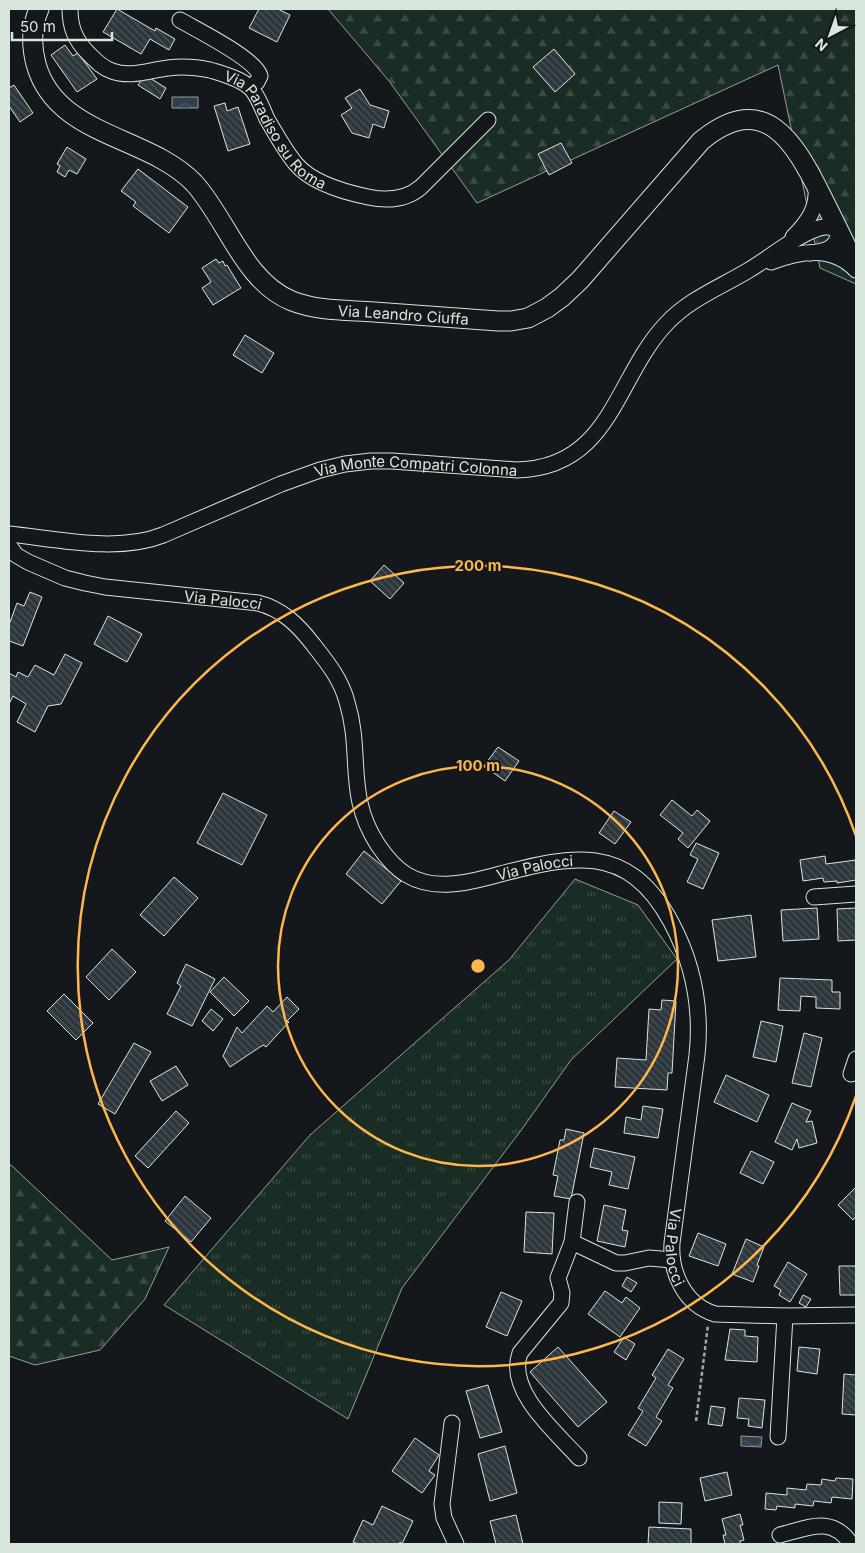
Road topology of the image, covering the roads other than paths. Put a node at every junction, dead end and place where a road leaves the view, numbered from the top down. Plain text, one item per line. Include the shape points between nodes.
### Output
1 (39, 9) edge
2 (70, 9) edge
3 (180, 20) dead end
4 (250, 87) junction
5 (488, 120) dead end
6 (816, 186) junction
7 (839, 231) junction
8 (779, 250) junction
9 (810, 254) junction
10 (750, 269) junction
11 (856, 269) edge
12 (9, 534) edge
13 (9, 545) edge
14 (856, 894) edge
15 (814, 897) dead end
16 (856, 1059) edge
17 (851, 1074) dead end
18 (577, 1202) dead end
19 (572, 1242) junction
20 (672, 1260) junction
21 (856, 1315) edge
22 (785, 1316) junction
23 (452, 1423) dead end
24 (778, 1437) dead end
25 (579, 1458) dead end
26 (780, 1534) dead end
27 (456, 1544) edge
28 (851, 1544) edge

1 - 6 main road, Via Leandro Ciuffa via 32,33 34,58 43,82 58,103 83,122 158,157 182,172 205,197 265,284 282,296 305,305 498,321 518,320 537,314 580,280 695,146 716,130 736,122 751,120 775,127 802,158
2 - 4 street, Via Paradiso su Roma via 76,39 92,58 112,71 134,74 169,68 199,68
3 - 4 street via 255,66 260,76
4 - 5 street, Via Paradiso su Roma via 299,167 334,187 373,198 402,197 417,190
6 - 7 main road, Via Leandro Ciuffa
6 - 8 street, Via Monte Compatri Colonna via 817,198 812,214
7 - 8 street, Via Monte Compatri Colonna via 820,228
7 - 9 street, Via Monte Compatri Colonna via 837,241 830,248
7 - 11 main road, Via Leandro Ciuffa
8 - 10 street, Via Monte Compatri Colonna
9 - 10 street, Via Monte Compatri Colonna via 782,258
9 - 11 street, Via Monte Compatri Colonna via 833,254
10 - 12 street, Via Monte Compatri Colonna via 695,300 669,320 596,432 575,452 553,465 517,470 392,461 357,462 308,474 145,541 102,544
13 - 20 street, Via Palocci via 28,562 65,578 105,587 258,603 288,618 311,642 340,683 351,718 356,790 363,817 390,861 412,878 460,884 547,863 583,860 618,866 648,888 668,915 682,943 694,983 698,1012 697,1055
14 - 15 street
16 - 17 street
18 - 19 street
19 - 20 street via 616,1263 649,1258
19 - 25 street via 558,1278 561,1303 520,1353 517,1370 523,1390 534,1406
20 - 22 street, Via Palocci via 687,1295 709,1312
21 - 22 street
22 - 24 street
23 - 27 street via 442,1508
26 - 28 street via 827,1525 838,1530

